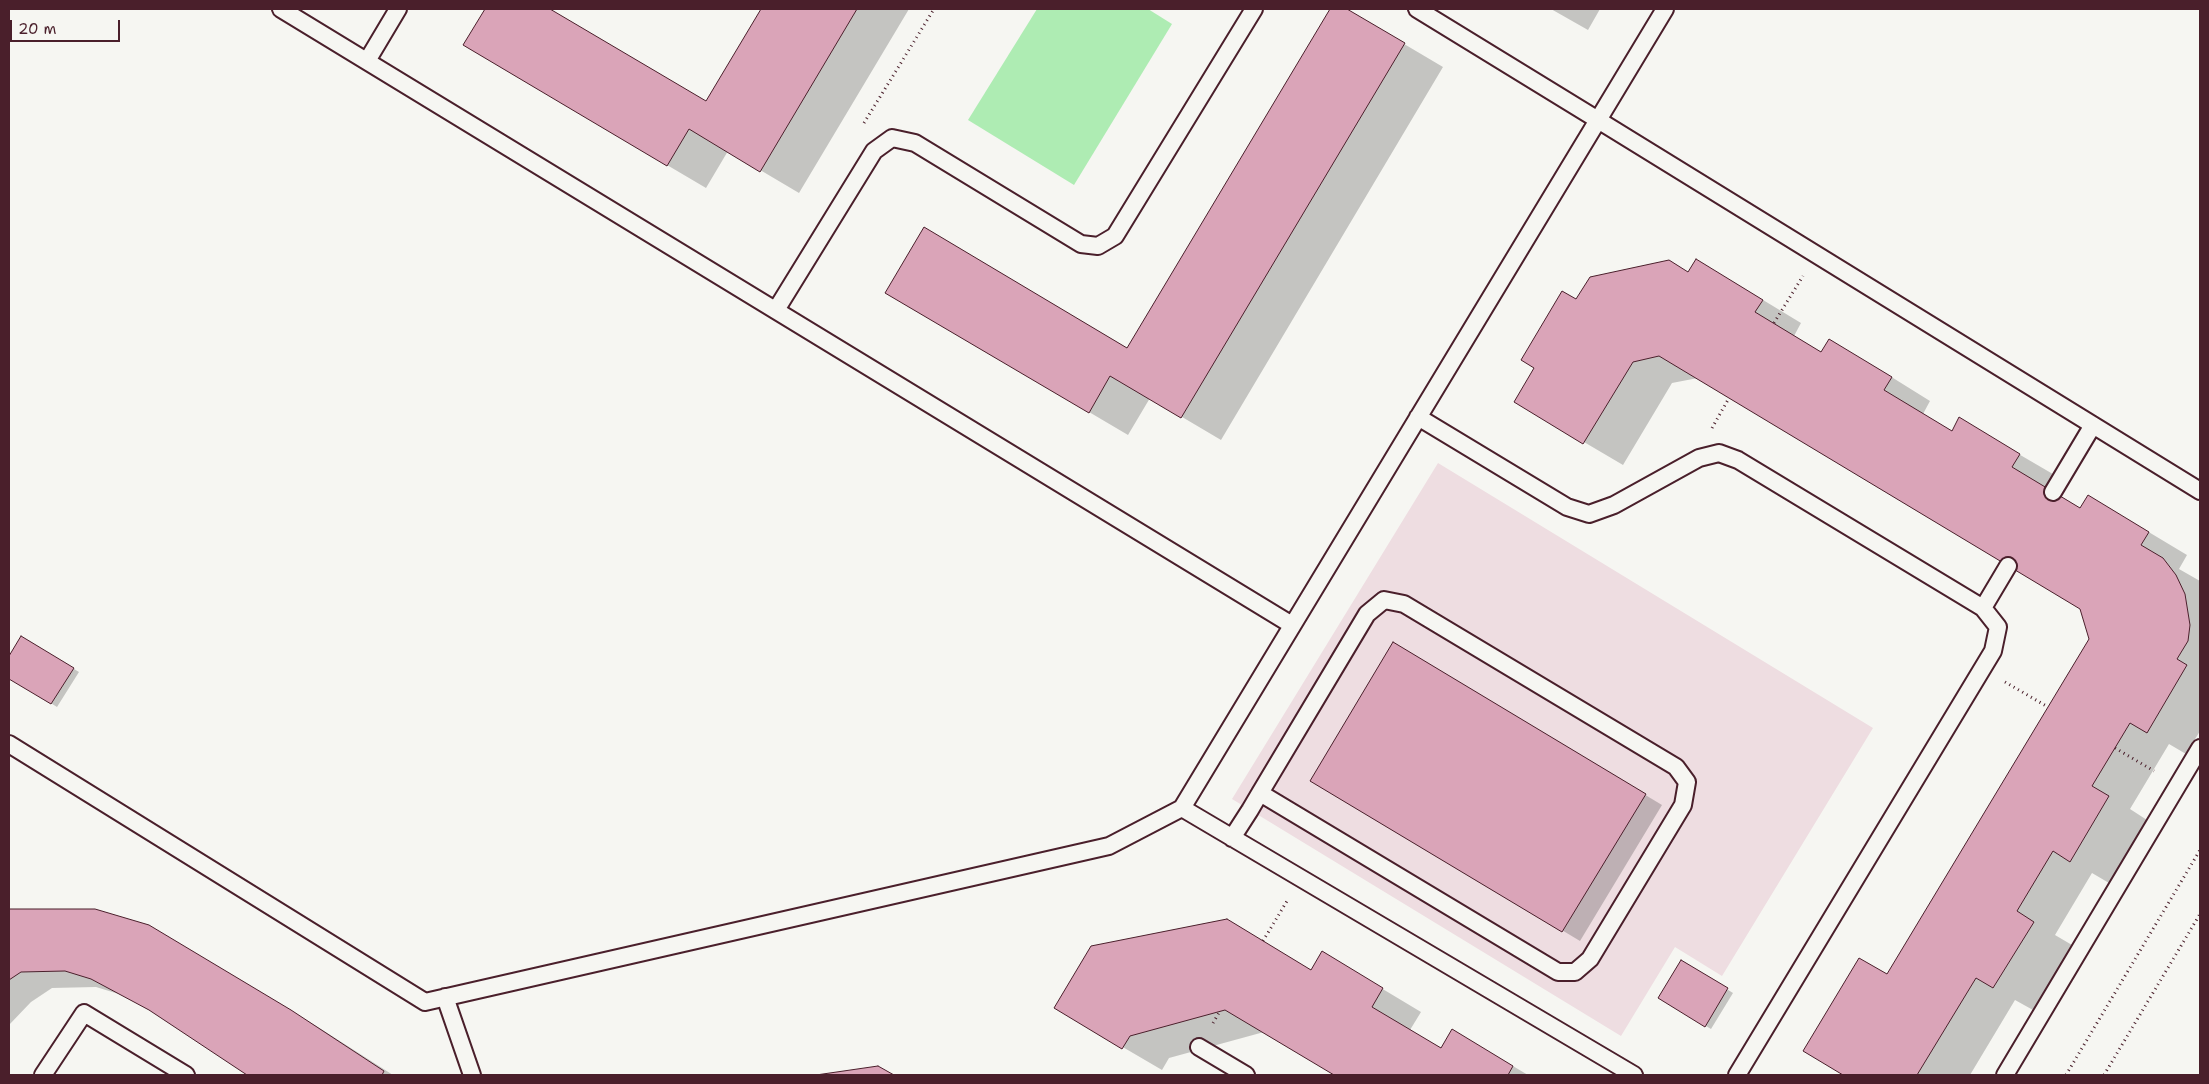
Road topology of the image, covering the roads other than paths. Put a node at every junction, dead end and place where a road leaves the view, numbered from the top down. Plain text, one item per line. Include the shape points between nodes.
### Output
1 (282, 9) edge
2 (398, 9) edge
3 (1254, 9) edge
4 (1417, 9) edge
5 (1665, 9) edge
6 (367, 61) junction
7 (1598, 120) junction
8 (776, 310) junction
9 (1418, 417) junction
10 (2093, 425) junction
11 (2200, 491) edge
12 (2053, 492) dead end
13 (2008, 566) dead end
14 (1983, 608) junction
15 (1292, 625) junction
16 (9, 744) edge
17 (2200, 748) edge
18 (1260, 793) junction
19 (1182, 808) junction
20 (1232, 838) junction
21 (445, 998) junction
22 (1199, 1047) dead end
23 (43, 1075) edge
24 (186, 1075) edge
25 (472, 1075) edge
26 (1246, 1075) edge
27 (1634, 1075) edge
28 (1737, 1075) edge
29 (2005, 1075) edge

1 - 6 lane
2 - 6 lane
3 - 8 lane via 1115,236 1098,246 1081,244 914,143 892,138 874,151
4 - 7 lane
5 - 7 lane
6 - 8 lane
7 - 9 lane
7 - 10 lane
8 - 15 lane
9 - 14 lane via 1567,507 1589,514 1614,505 1699,458 1719,453 1738,460
9 - 15 lane
10 - 11 lane
10 - 12 lane
13 - 14 lane
14 - 28 lane via 1998,627 1993,651
15 - 19 lane
16 - 21 lane via 425,1002
17 - 29 lane
18 - 18 lane via 1367,614 1384,600 1404,604 1430,619 1676,767 1687,782 1683,805 1590,959 1576,972 1558,972
18 - 20 lane
19 - 20 lane
19 - 21 lane via 1110,846
20 - 27 lane
21 - 25 lane
22 - 26 lane
23 - 24 lane via 84,1013

